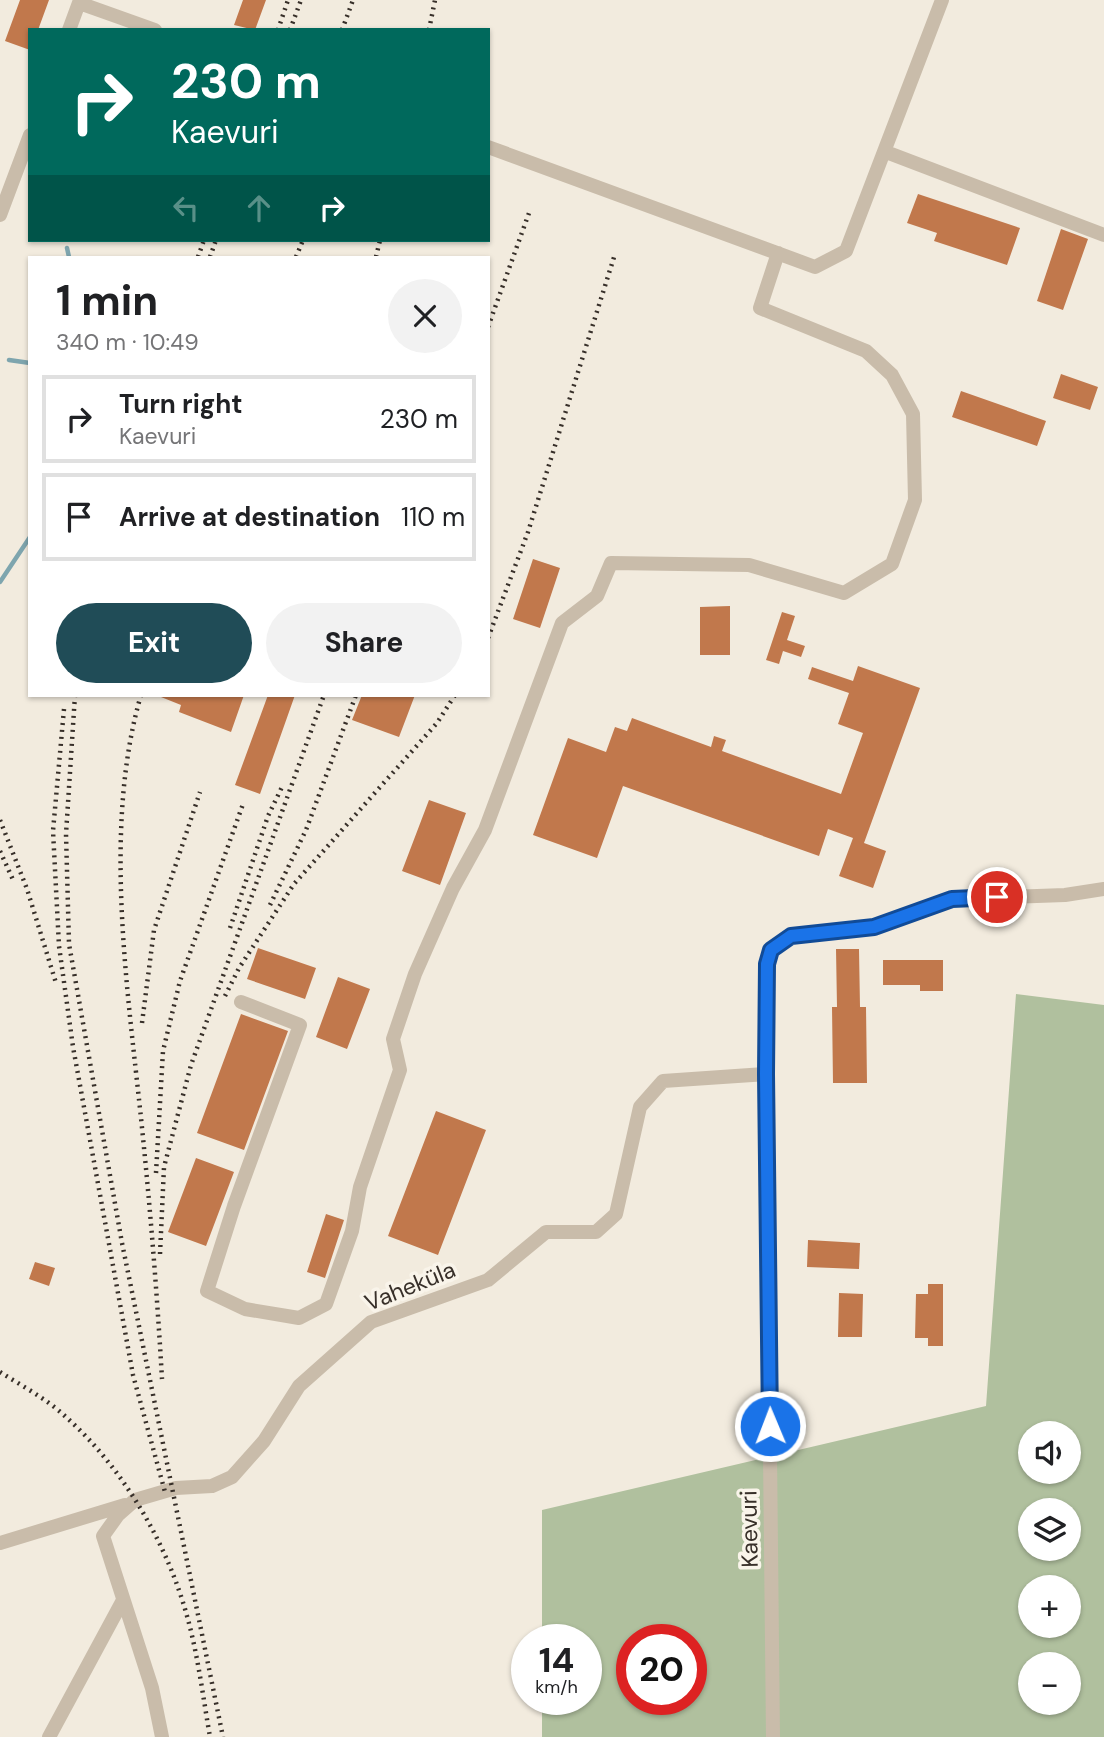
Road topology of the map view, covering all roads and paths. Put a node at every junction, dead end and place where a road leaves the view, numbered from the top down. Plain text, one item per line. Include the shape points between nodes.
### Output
1 (942, 0) edge
2 (80, 1) edge
3 (70, 28) edge
4 (150, 28) edge
5 (28, 147) edge
6 (490, 147) edge
7 (886, 152) junction
8 (25, 164) edge
9 (0, 215) edge
10 (1104, 235) edge
11 (778, 253) junction
12 (1104, 889) edge
13 (241, 1002) dead end
14 (766, 1074) junction
15 (130, 1504) junction
16 (0, 1543) edge
17 (123, 1600) junction
18 (50, 1737) edge
19 (162, 1737) edge
20 (773, 1737) edge

1 - 7 street
2 - 3 street
2 - 4 street
5 - 8 street
6 - 11 street
7 - 10 street
7 - 11 street via 846,251 816,267
8 - 9 street
11 - 13 street via 760,308 866,351 892,375 913,414 915,499 892,564 844,593 750,565 611,564 597,596 562,623 485,830 415,974 393,1039 400,1070 360,1187 339,1272 326,1304 299,1318 245,1308 207,1291 300,1025
12 - 14 street, Kaevuri via 952,899 874,927 791,936 771,950 767,964
14 - 15 street, Vaheküla via 663,1081 640,1107 616,1214 596,1232 546,1233 488,1280 371,1322 299,1386 264,1441 232,1477 212,1486 173,1489
14 - 20 street, Kaevuri
15 - 16 street
15 - 17 street, Vaheküla via 103,1536
17 - 18 street
17 - 19 street via 152,1688

